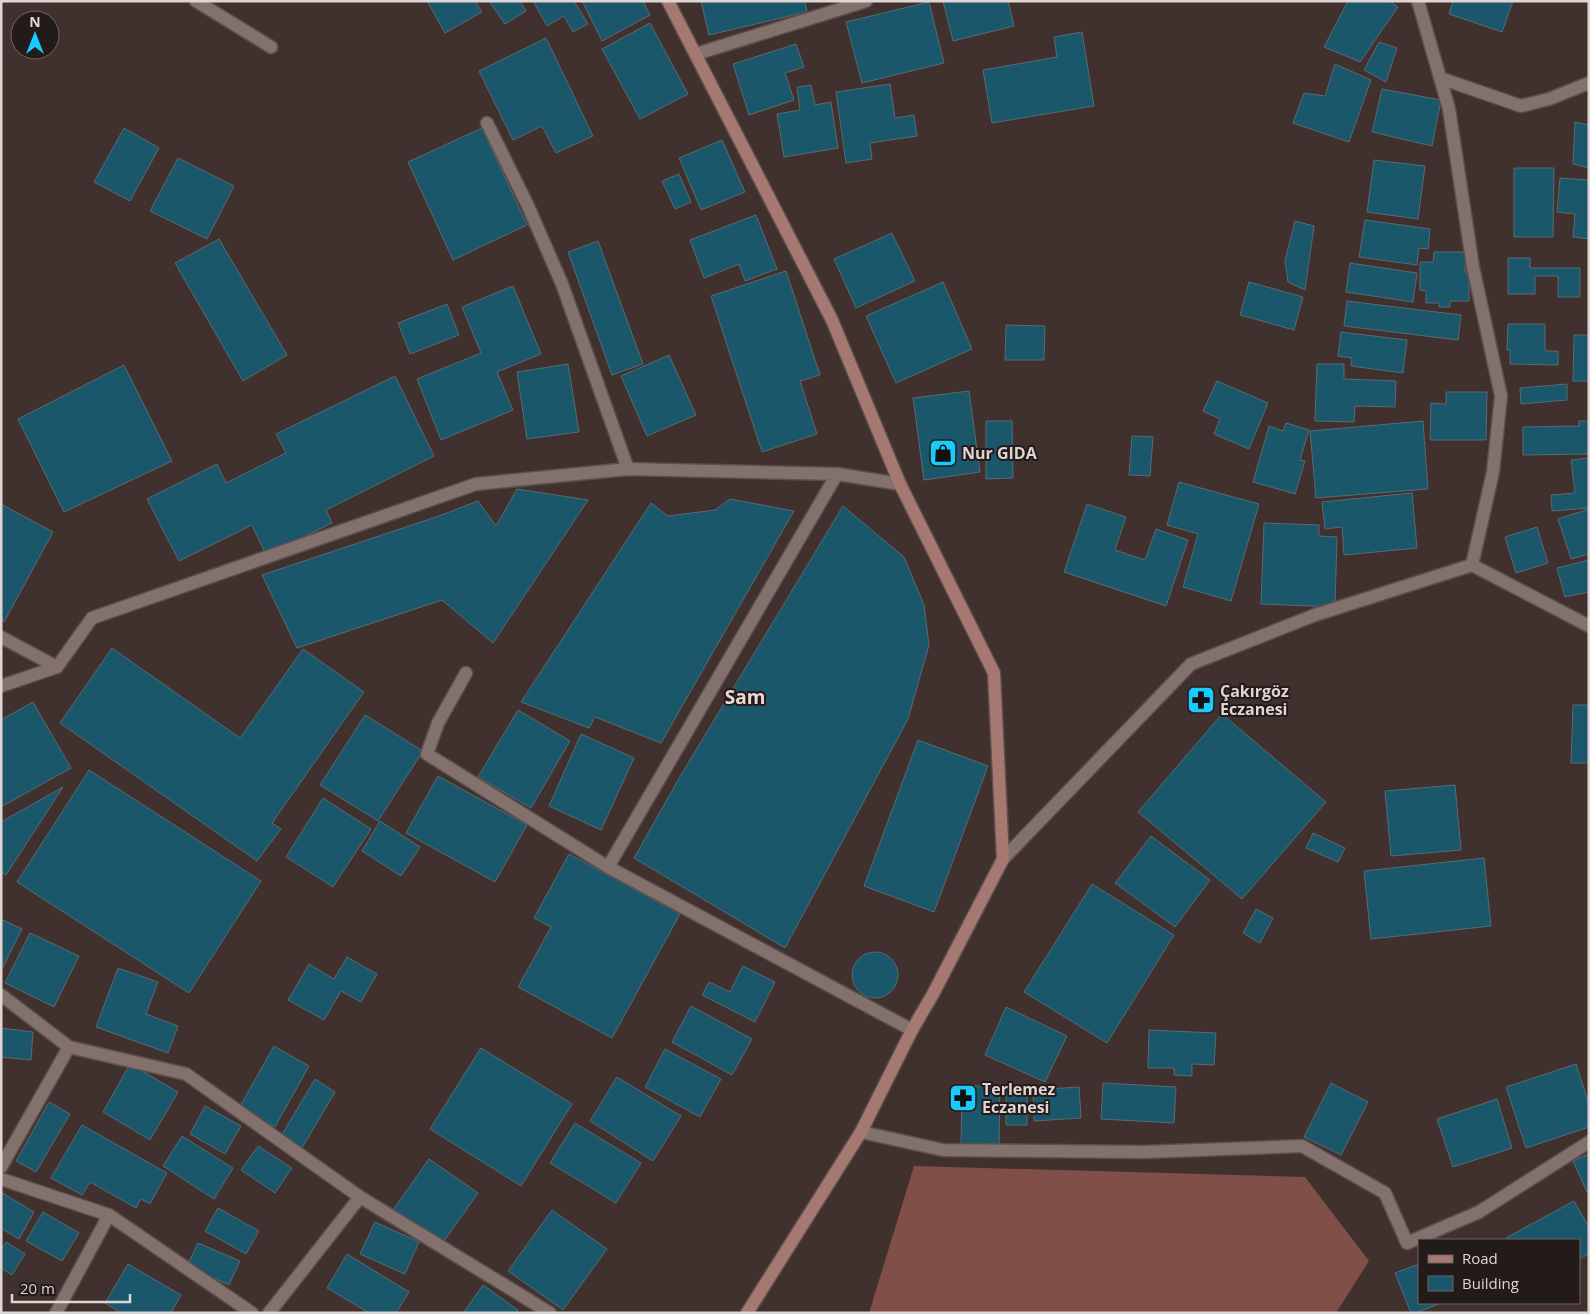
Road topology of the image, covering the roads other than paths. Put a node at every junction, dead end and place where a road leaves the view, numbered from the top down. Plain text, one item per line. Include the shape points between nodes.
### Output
1 (196, 1) edge
2 (668, 1) edge
3 (866, 1) edge
4 (1418, 1) edge
5 (271, 47) dead end
6 (696, 54) junction
7 (1440, 78) junction
8 (1589, 83) edge
9 (487, 123) dead end
10 (628, 469) junction
11 (837, 474) junction
12 (900, 484) junction
13 (1472, 565) junction
14 (1589, 626) edge
15 (1, 638) edge
16 (57, 668) junction
17 (466, 673) dead end
18 (1, 686) edge
19 (1003, 859) junction
20 (608, 867) junction
21 (1, 995) edge
22 (912, 1030) junction
23 (69, 1047) junction
24 (861, 1132) junction
25 (1589, 1142) edge
26 (1, 1167) edge
27 (1, 1179) edge
28 (360, 1197) junction
29 (110, 1215) junction
30 (56, 1313) edge
31 (252, 1313) edge
32 (269, 1313) edge
33 (550, 1313) edge
34 (747, 1313) edge

1 - 5 street
2 - 6 street
3 - 6 street
4 - 7 street
6 - 12 street via 832,320
7 - 8 street via 1521,106
7 - 13 street via 1449,109 1474,267 1501,396 1493,472
9 - 10 street via 562,284
10 - 11 street
10 - 16 street via 476,484 92,618
11 - 12 street
11 - 20 street
12 - 19 street via 994,673
13 - 14 street
13 - 19 street via 1315,615 1191,664
15 - 16 street
16 - 18 street
17 - 20 street via 438,723 427,754
19 - 22 street
20 - 22 street
21 - 23 street
22 - 24 street
23 - 26 street
23 - 28 street via 186,1074
24 - 25 street via 944,1150 1144,1152 1302,1146 1385,1193 1407,1243 1479,1212
24 - 34 street
27 - 29 street
28 - 32 street
28 - 33 street
29 - 30 street
29 - 31 street

